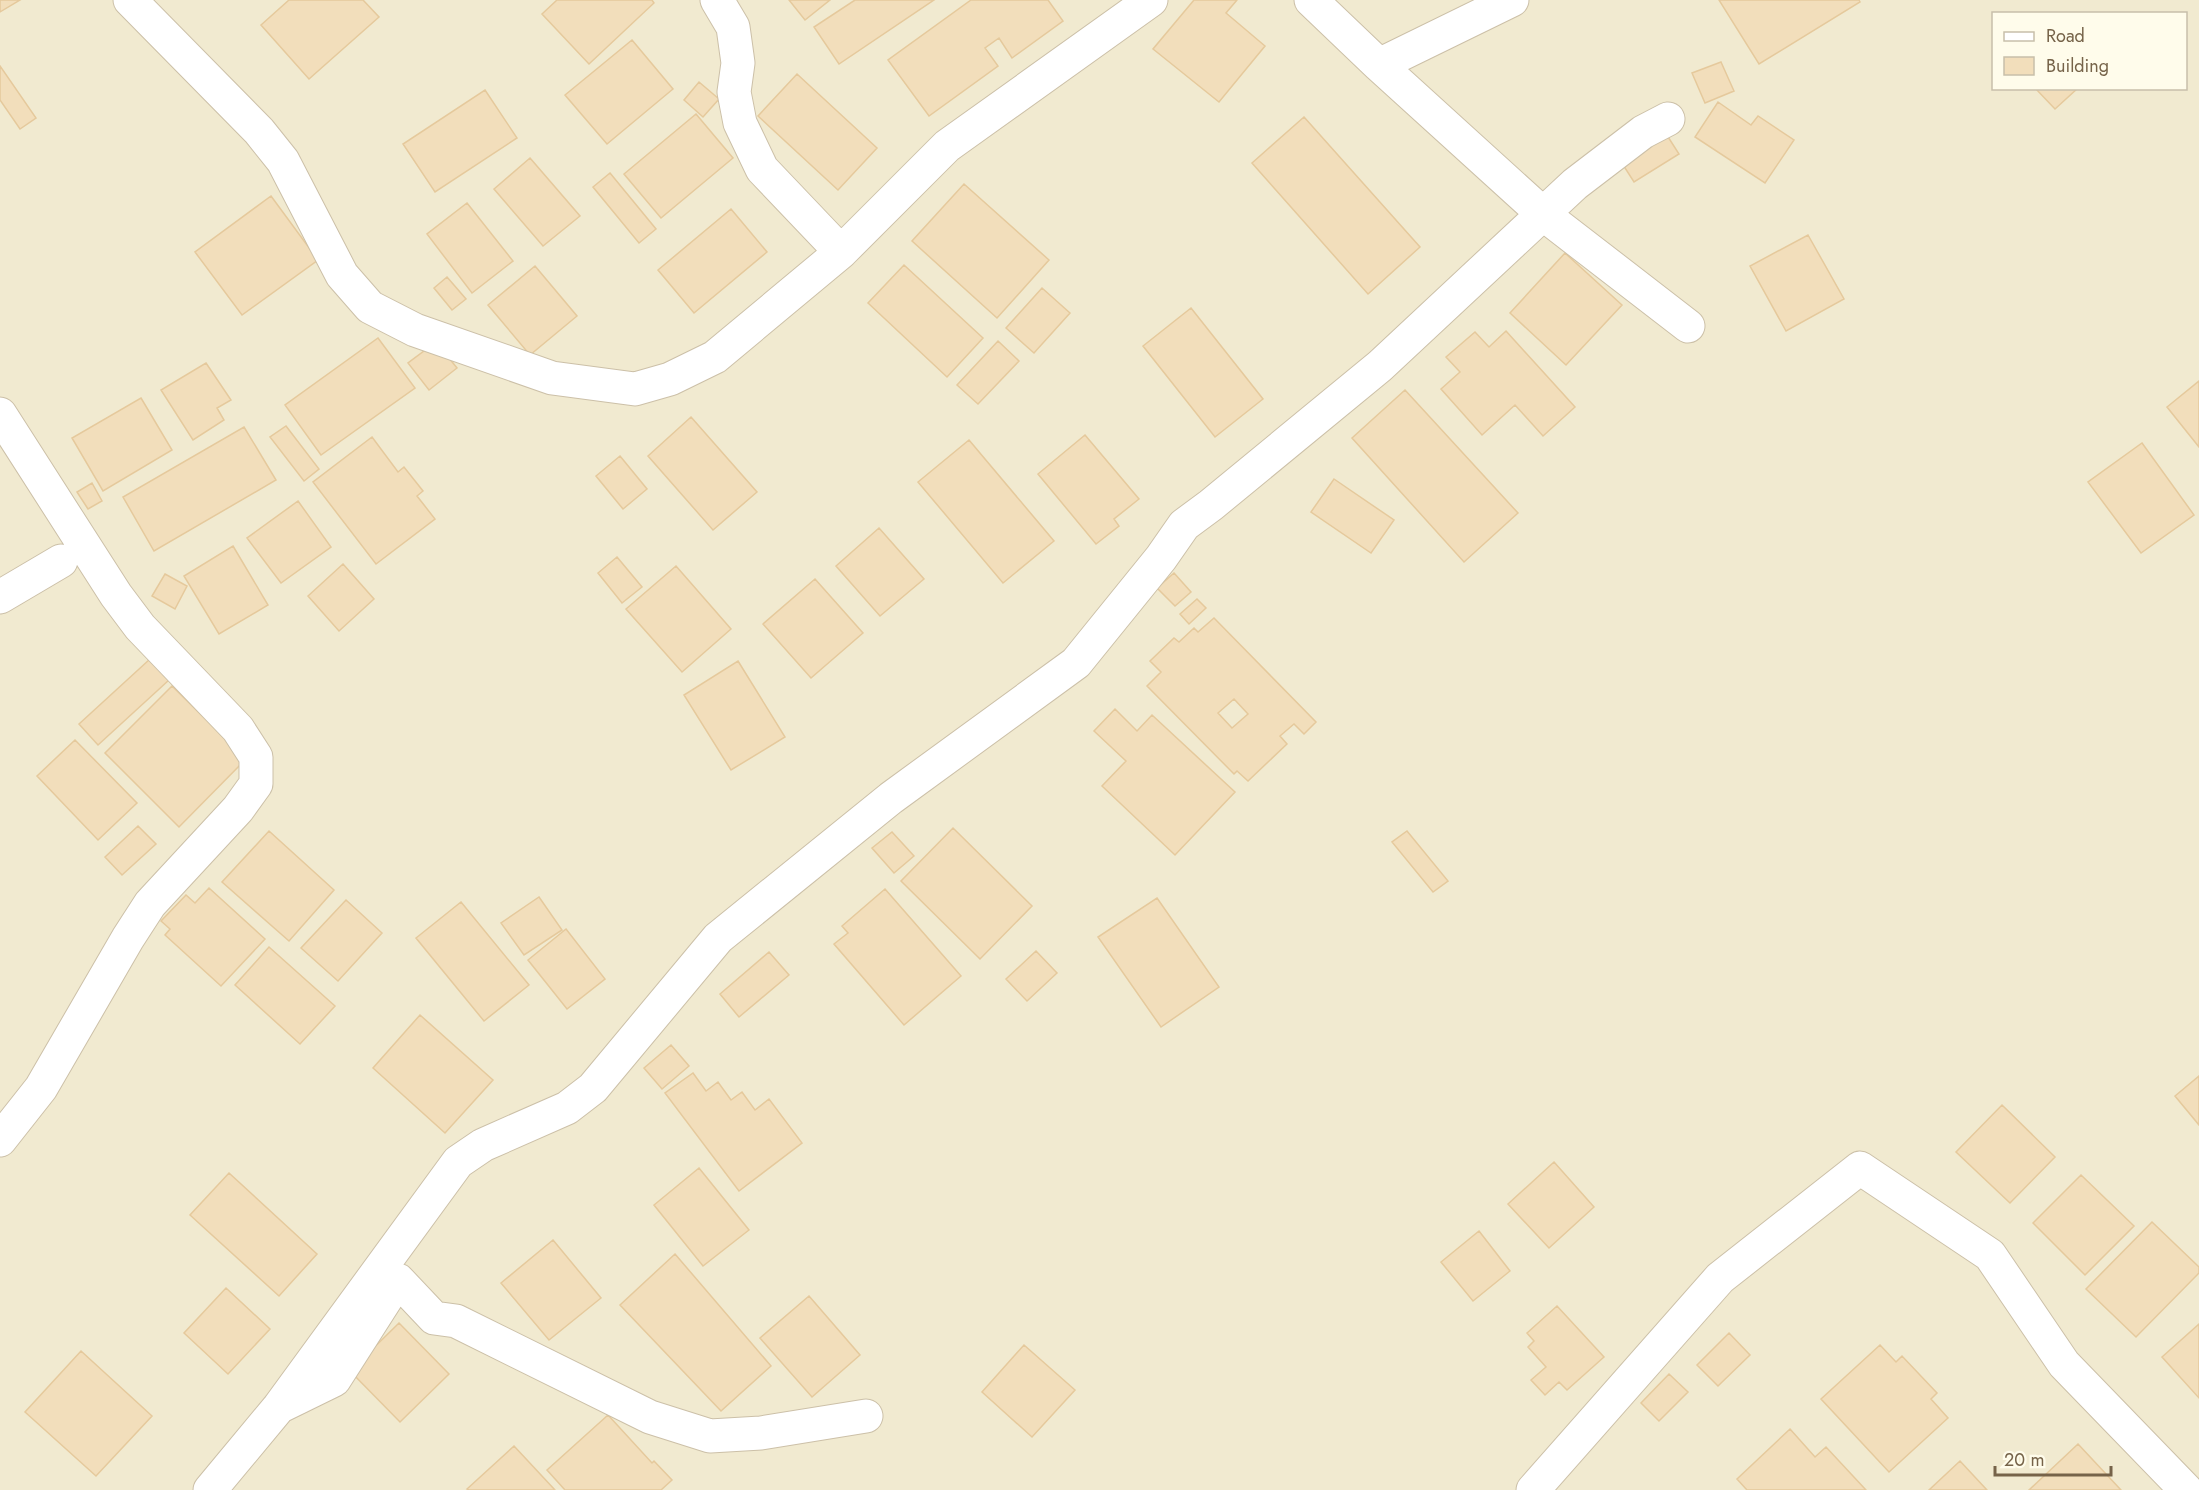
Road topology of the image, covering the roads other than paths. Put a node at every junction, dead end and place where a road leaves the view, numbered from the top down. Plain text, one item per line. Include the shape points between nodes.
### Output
1 (130, 0) edge
2 (717, 0) edge
3 (1151, 0) edge
4 (1311, 0) edge
5 (1512, 0) edge
6 (1379, 65) junction
7 (1668, 119) dead end
8 (1543, 214) junction
9 (841, 252) junction
10 (1688, 326) dead end
11 (0, 414) edge
12 (62, 561) dead end
13 (0, 597) edge
14 (0, 1140) edge
15 (279, 1407) junction
16 (866, 1416) dead end
17 (210, 1490) edge
18 (1533, 1490) edge
19 (2186, 1490) edge

1 - 9 street via 284,161 342,274 370,307 415,330 552,378 635,389 670,379 715,357
2 - 9 street via 734,27 738,63 734,92 740,123 762,169
3 - 9 street via 947,147
4 - 6 street
5 - 6 street
6 - 8 street
7 - 8 street via 1634,139
8 - 10 street
8 - 15 street via 1380,366 1184,525 1076,663 891,798 718,938 593,1088 567,1108 483,1145 458,1162
11 - 14 street via 140,627 238,729 256,757 256,784 238,809 150,904 41,1088
12 - 13 street
15 - 16 street via 334,1380 398,1280 434,1318 456,1321 650,1417 710,1436 761,1433
15 - 17 street
18 - 19 street via 1720,1278 1860,1168 1990,1255 2064,1364

